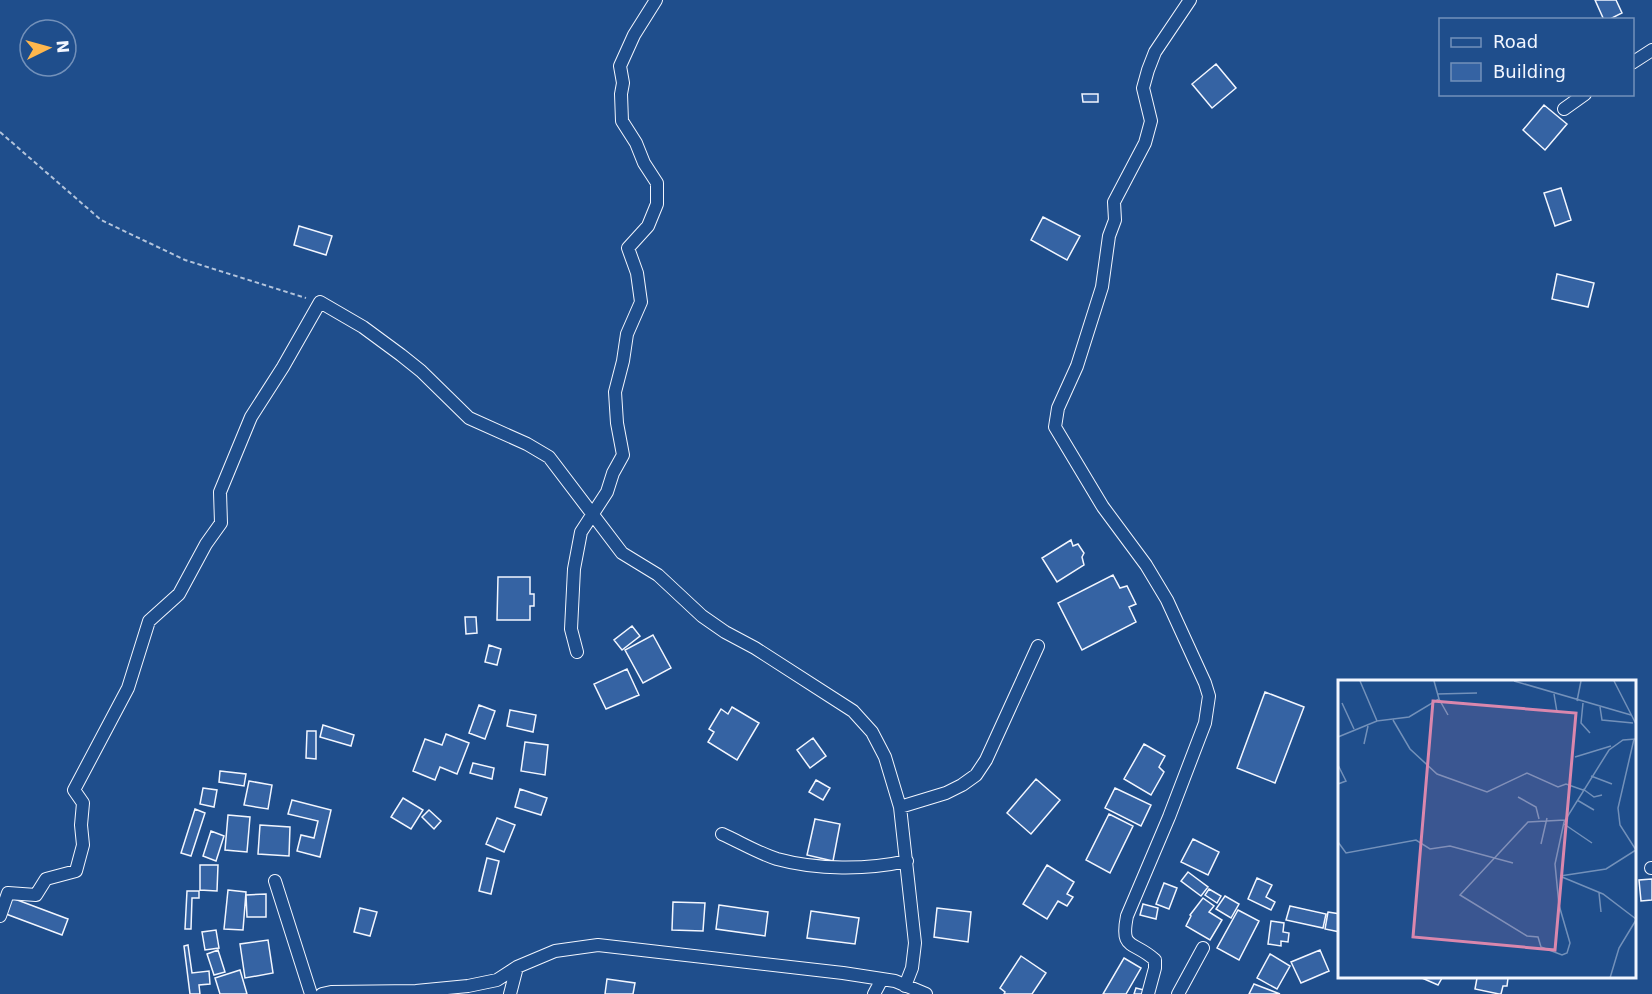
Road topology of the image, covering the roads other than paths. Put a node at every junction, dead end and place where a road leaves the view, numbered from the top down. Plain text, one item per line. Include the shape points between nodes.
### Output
1 (656, 0) edge
2 (1190, 0) edge
3 (1652, 50) edge
4 (1634, 62) edge
5 (1582, 96) edge
6 (1564, 109) dead end
7 (593, 514) junction
8 (1038, 646) dead end
9 (578, 652) dead end
10 (900, 807) junction
11 (722, 834) dead end
12 (907, 861) junction
13 (275, 881) dead end
14 (0, 916) edge
15 (1203, 948) dead end
16 (517, 967) junction
17 (882, 979) junction
18 (905, 986) junction
19 (513, 990) edge
20 (311, 994) edge
21 (322, 994) edge
22 (874, 994) edge
23 (926, 994) edge
24 (1148, 994) edge
25 (1178, 994) edge

1 - 7 street via 620,66 622,121 657,183 657,204 648,225 628,248 641,302 627,334 615,392 623,455
2 - 24 street via 1155,52 1148,70 1143,88 1151,121 1145,143 1114,202 1116,220 1109,236 1102,287 1077,366 1058,408 1055,427 1103,507 1167,600 1209,696 1205,723 1125,929 1126,942 1155,960
3 - 4 street
5 - 6 street
7 - 9 street via 581,532 574,569 571,629
7 - 10 street via 622,553 658,575 702,616 853,711 881,749
7 - 14 street via 549,458 469,418 401,355 321,302 251,417 220,492 221,523 179,594 150,621 128,688 74,790 83,803 83,845 76,871 46,879 36,895 8,893
8 - 10 street via 976,775 946,793
10 - 12 street
11 - 12 street via 775,858 812,867
12 - 18 street via 915,943
13 - 20 street
15 - 25 street
16 - 17 street via 555,951 598,945
16 - 19 street
16 - 21 street via 497,980 468,986
17 - 18 street
17 - 22 street
18 - 23 street

